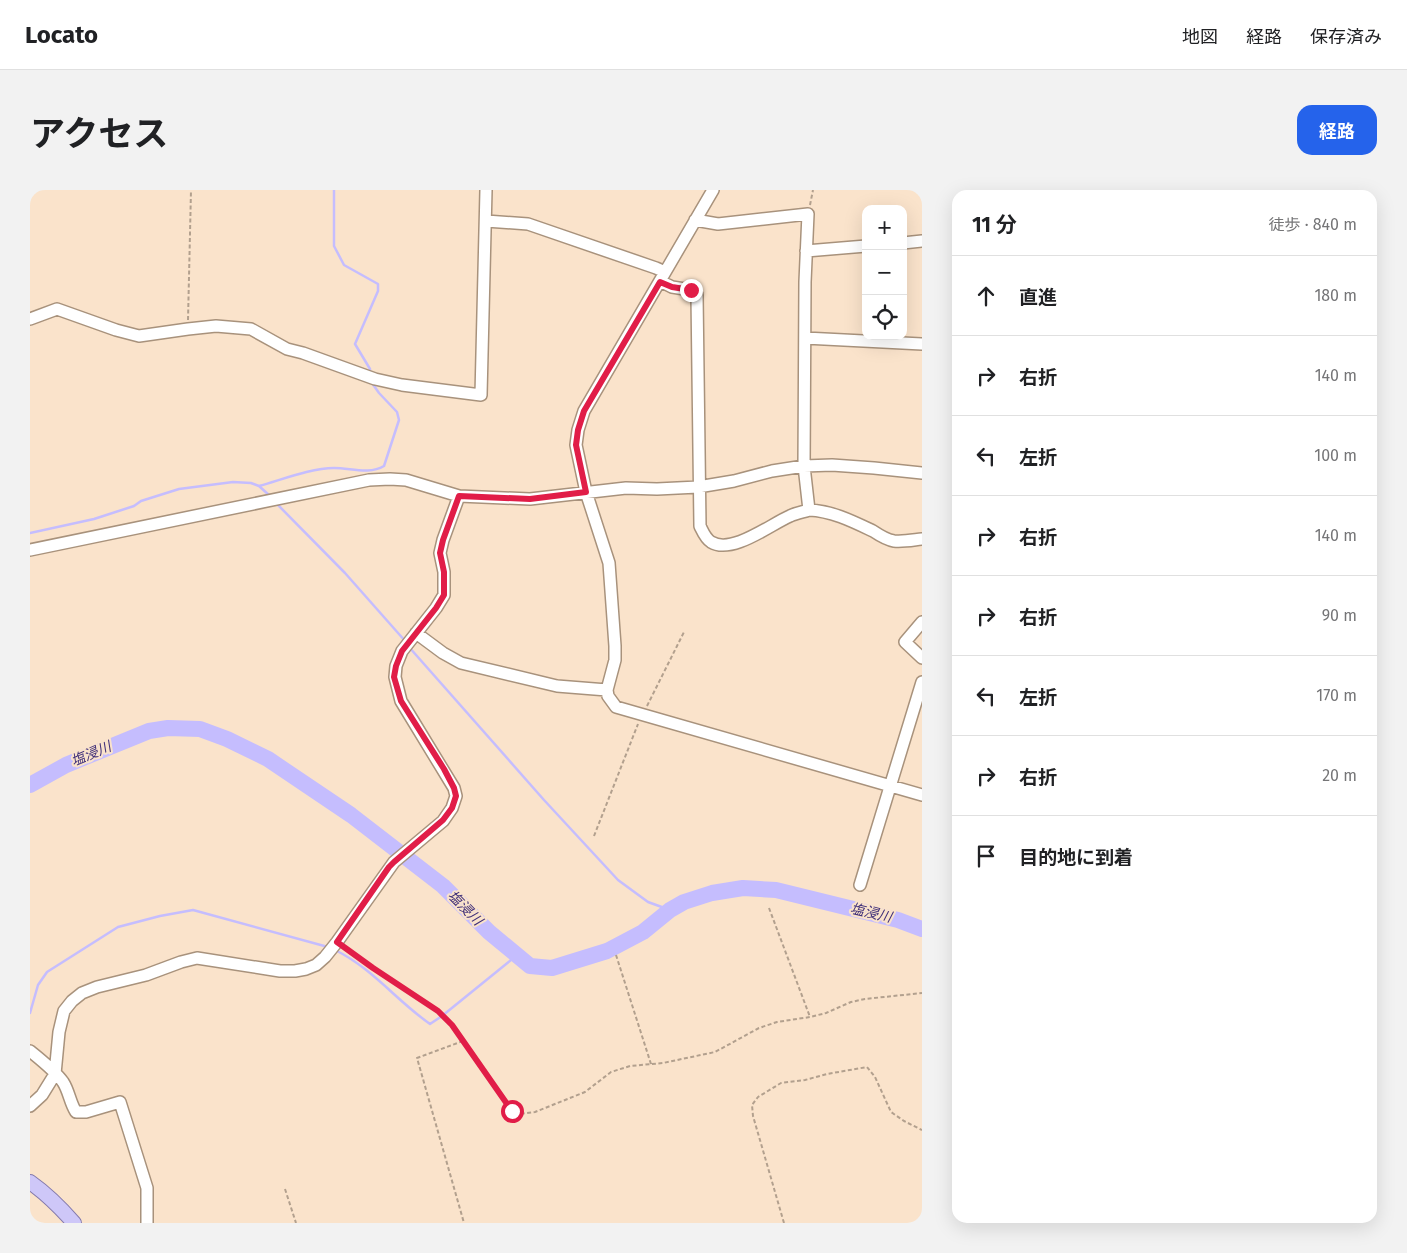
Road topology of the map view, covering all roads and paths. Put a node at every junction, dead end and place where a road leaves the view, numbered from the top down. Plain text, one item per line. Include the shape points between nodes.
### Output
1 (191, 190) edge
2 (486, 190) edge
3 (713, 190) edge
4 (813, 190) edge
5 (808, 214) junction
6 (696, 220) junction
7 (486, 221) junction
8 (922, 241) edge
9 (907, 243) edge
10 (862, 246) edge
11 (806, 251) junction
12 (662, 277) junction
13 (30, 319) edge
14 (188, 329) junction
15 (804, 338) junction
16 (922, 344) edge
17 (804, 466) junction
18 (922, 473) edge
19 (698, 487) junction
20 (586, 492) junction
21 (459, 496) junction
22 (809, 510) junction
23 (922, 539) edge
24 (30, 550) edge
25 (922, 622) edge
26 (684, 632) dead end
27 (416, 633) junction
28 (922, 658) edge
29 (922, 682) edge
30 (607, 690) junction
31 (642, 715) junction
32 (891, 786) junction
33 (922, 795) edge
34 (594, 836) dead end
35 (860, 885) dead end
36 (769, 908) dead end
37 (337, 942) junction
38 (616, 955) dead end
39 (922, 993) edge
40 (810, 1017) junction
41 (463, 1041) junction
42 (30, 1051) edge
43 (651, 1064) junction
44 (55, 1074) junction
45 (30, 1106) edge
46 (922, 1130) edge
47 (30, 1182) edge
48 (285, 1189) dead end
49 (74, 1223) edge
50 (146, 1223) edge
51 (296, 1223) edge
52 (464, 1223) edge
53 (784, 1223) edge

1 - 14 path
2 - 7 street
3 - 6 street
4 - 5 path
5 - 6 street via 718,224
5 - 11 street
6 - 12 street
7 - 12 street via 528,224 656,268
7 - 14 street via 481,395 370,377 287,349 251,330 216,326
8 - 9 street
10 - 11 street
11 - 15 street
12 - 19 street via 672,287 691,290 696,295
12 - 20 street via 584,411 576,445
13 - 14 street via 57,309 138,336
15 - 16 street
15 - 17 street
17 - 18 street via 832,465
17 - 19 street
17 - 22 street
19 - 20 street
19 - 22 street via 700,526 712,543 728,545 742,541 790,516
20 - 21 street via 530,499
20 - 30 street via 611,576 616,646
21 - 24 street via 406,480 369,480
21 - 27 street via 440,553 444,595
22 - 23 street via 836,515 892,541
25 - 28 street via 905,642
26 - 31 path
27 - 30 street via 461,663 557,686
27 - 37 street via 402,651 394,677 401,701 444,769 456,796 443,820 394,862
29 - 32 street
30 - 31 street via 616,707
31 - 32 street
31 - 34 path
32 - 33 street
32 - 35 street
36 - 40 path
37 - 41 path via 438,1011
37 - 44 street via 316,965 306,969 280,971 197,958 82,993 64,1011 58,1032
38 - 43 path
39 - 40 path via 865,999
40 - 43 path via 759,1028 710,1053
41 - 43 path via 512,1111 518,1114 536,1112 586,1092 611,1072
41 - 52 path via 417,1058
42 - 44 street
44 - 45 street via 42,1095
44 - 50 street via 62,1080 76,1112 120,1102 147,1188
46 - 53 path via 890,1112 875,1077 867,1067 781,1083 758,1096 752,1105 753,1116
47 - 49 main road via 53,1200
48 - 51 path

